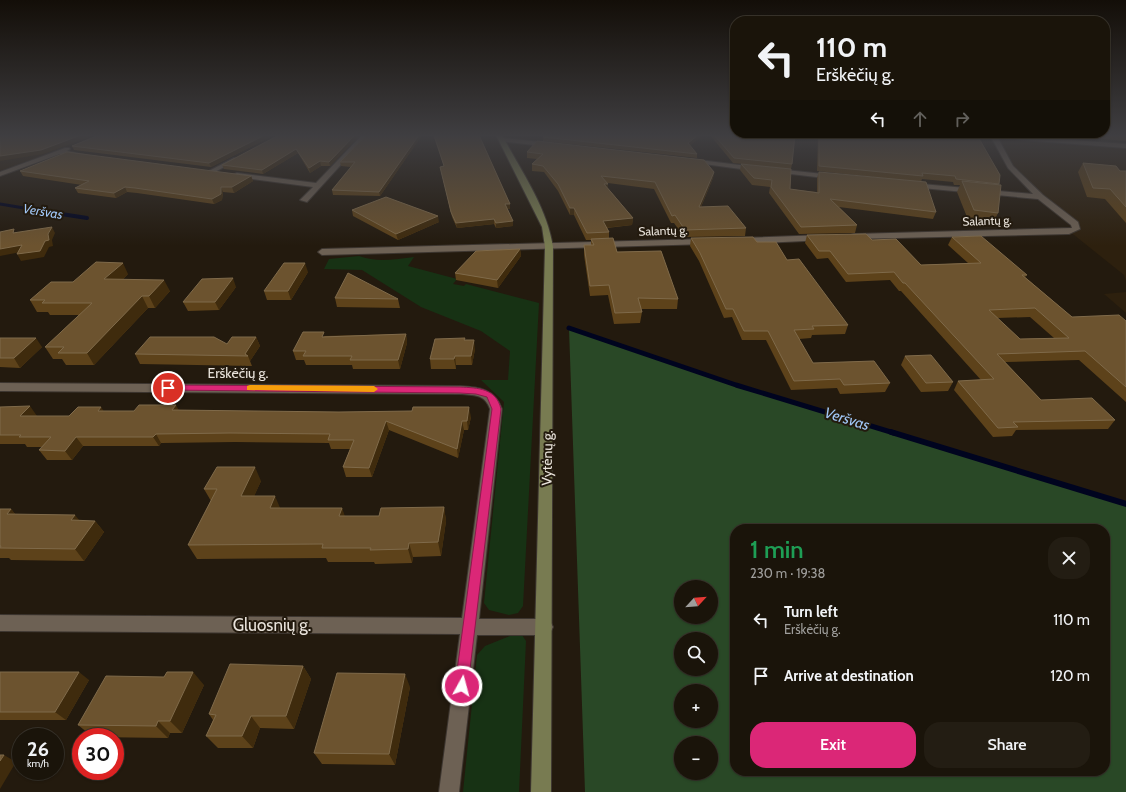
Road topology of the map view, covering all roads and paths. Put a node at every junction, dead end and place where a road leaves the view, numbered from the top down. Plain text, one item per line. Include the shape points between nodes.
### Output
1 (208, 172) edge
2 (330, 172) edge
3 (518, 172) edge
4 (788, 172) edge
5 (1015, 172) edge
6 (838, 177) edge
7 (900, 183) edge
8 (318, 184) junction
9 (1040, 197) junction
10 (304, 200) dead end
11 (832, 237) edge
12 (847, 237) edge
13 (715, 241) edge
14 (731, 241) edge
15 (549, 247) junction
16 (322, 252) dead end
17 (0, 387) edge
18 (0, 623) edge
19 (469, 626) junction
20 (544, 627) junction
21 (449, 792) edge
22 (541, 792) edge

1 - 8 street
2 - 8 street
3 - 15 main road, Vytėnų g. via 546,227
4 - 6 street
5 - 9 street
7 - 9 street
8 - 10 street
9 - 12 street, Salantų g. via 1075,224 1076,229
11 - 14 street
13 - 15 street, Salantų g.
15 - 16 street, Salantų g.
15 - 20 main road, Vytėnų g.
17 - 19 street, Erškėčių g. via 477,391 490,395 496,409
18 - 19 street, Gluosnių g.
19 - 20 street, Gluosnių g.
19 - 21 street
20 - 22 main road, Vytėnų g.

